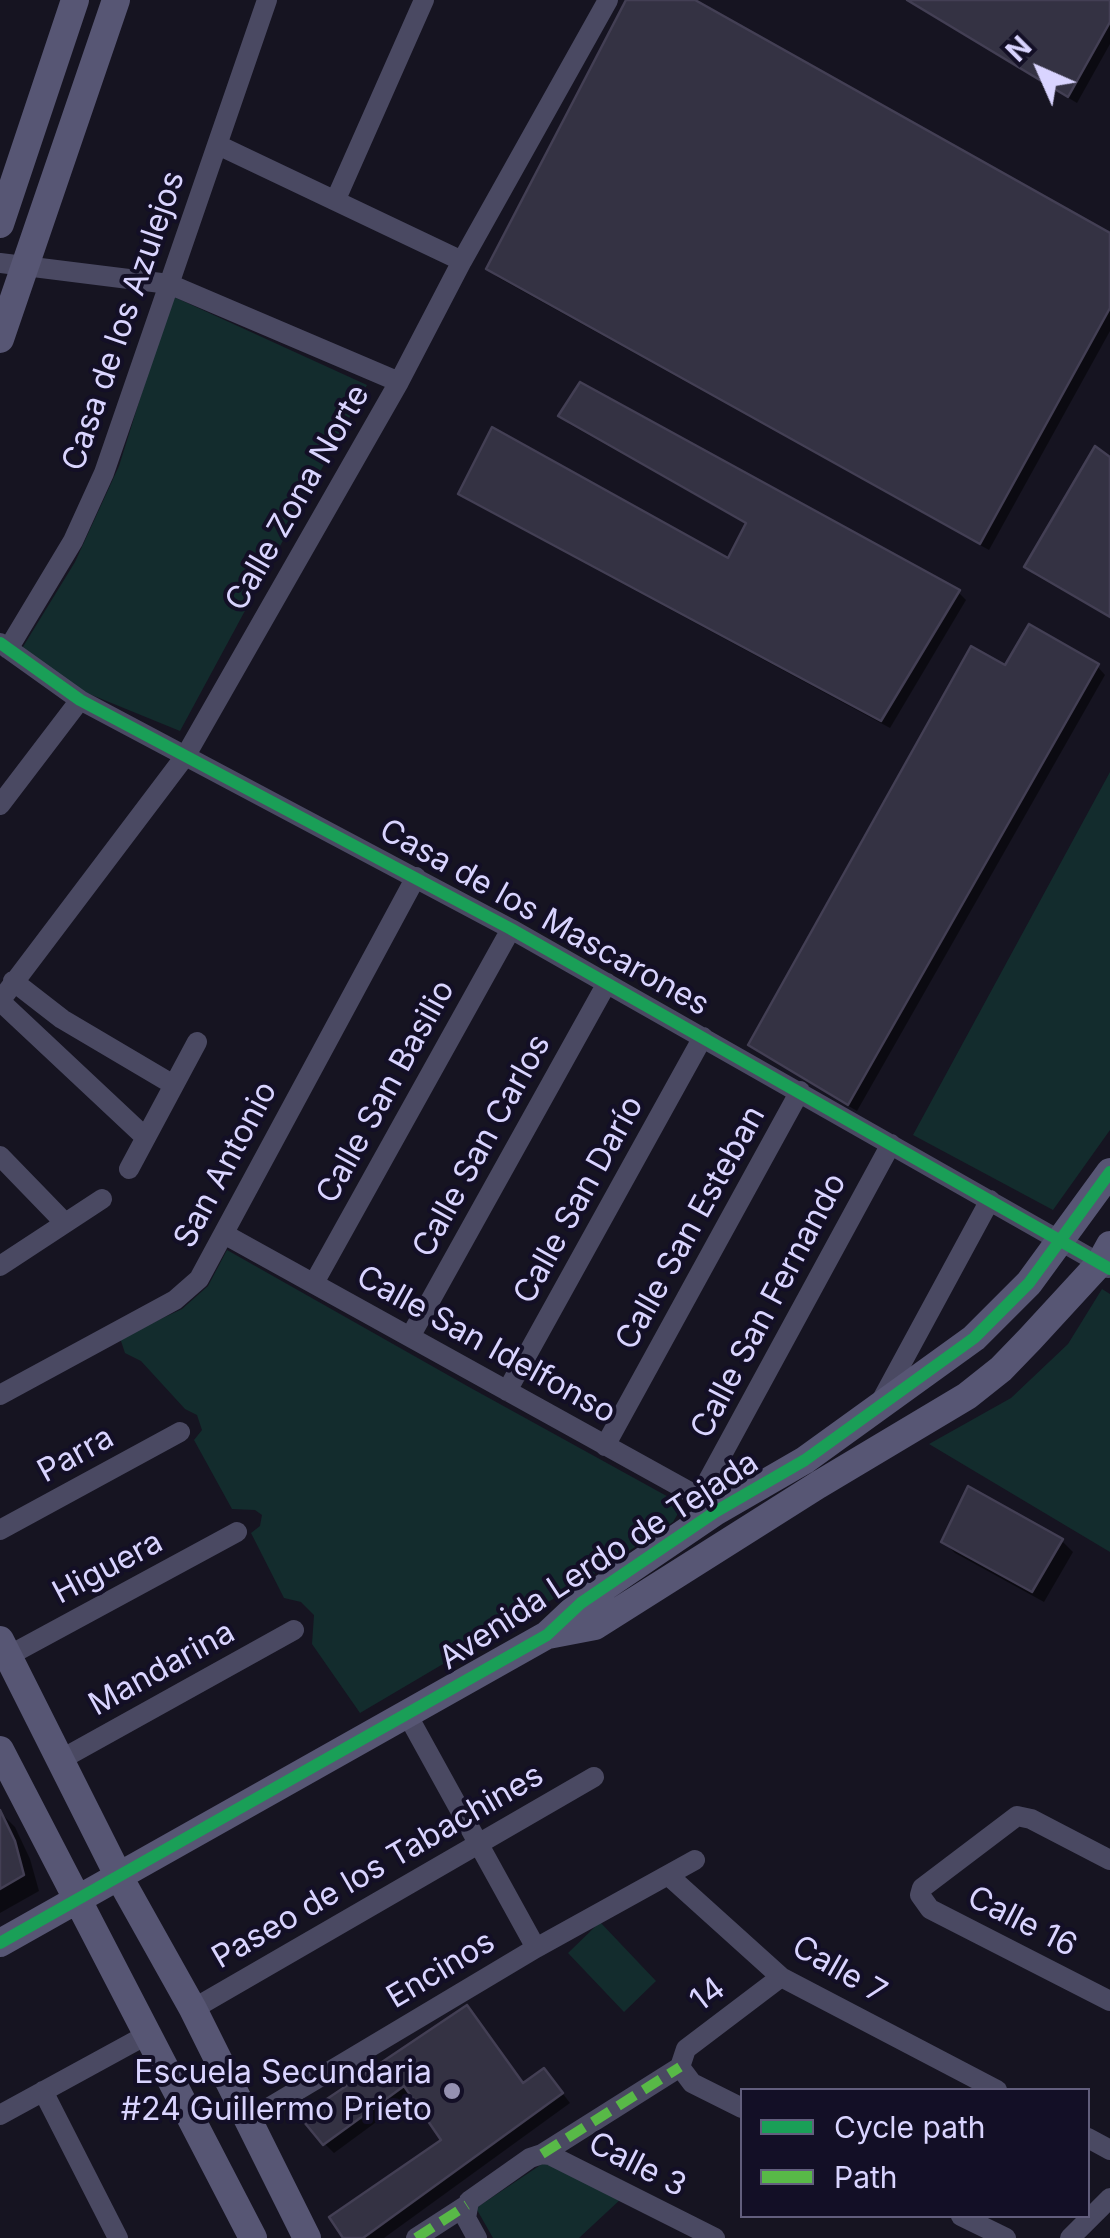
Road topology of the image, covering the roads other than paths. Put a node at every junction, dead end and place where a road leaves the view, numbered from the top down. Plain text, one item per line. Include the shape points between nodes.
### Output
1 (75, 0) edge
2 (116, 0) edge
3 (267, 0) edge
4 (424, 0) edge
5 (608, 0) edge
6 (218, 144) junction
7 (336, 199) junction
8 (0, 224) edge
9 (462, 261) junction
10 (12, 266) edge
11 (169, 284) junction
12 (0, 340) edge
13 (399, 382) junction
14 (4, 646) edge
15 (80, 700) junction
16 (186, 755) junction
17 (0, 805) edge
18 (416, 877) junction
19 (511, 929) junction
20 (13, 981) junction
21 (607, 983) junction
22 (0, 1001) edge
23 (62, 1019) junction
24 (703, 1037) junction
25 (46, 1042) junction
26 (197, 1042) dead end
27 (172, 1084) junction
28 (800, 1091) junction
29 (145, 1137) junction
30 (891, 1144) junction
31 (0, 1156) edge
32 (129, 1168) dead end
33 (1110, 1172) edge
34 (102, 1200) dead end
35 (990, 1200) junction
36 (65, 1222) junction
37 (224, 1234) junction
38 (1062, 1240) junction
39 (1107, 1259) edge
40 (0, 1266) edge
41 (314, 1283) junction
42 (410, 1337) junction
43 (507, 1392) junction
44 (0, 1395) edge
45 (879, 1404) junction
46 (180, 1432) dead end
47 (605, 1446) junction
48 (707, 1505) junction
49 (0, 1530) edge
50 (236, 1532) dead end
51 (294, 1630) dead end
52 (547, 1635) junction
53 (4, 1648) edge
54 (408, 1716) junction
55 (0, 1750) edge
56 (60, 1760) junction
57 (594, 1777) dead end
58 (476, 1843) junction
59 (695, 1860) dead end
60 (1110, 1860) edge
61 (118, 1874) junction
62 (669, 1876) junction
63 (77, 1897) junction
64 (0, 1942) edge
65 (536, 1948) junction
66 (782, 1977) junction
67 (1110, 2001) edge
68 (192, 2009) junction
69 (150, 2033) junction
70 (680, 2067) junction
71 (994, 2088) edge
72 (43, 2092) junction
73 (740, 2107) edge
74 (0, 2115) edge
75 (248, 2120) junction
76 (536, 2156) junction
77 (1110, 2198) edge
78 (468, 2203) junction
79 (965, 2218) edge
80 (118, 2238) edge
81 (253, 2238) edge
82 (307, 2238) edge
83 (416, 2238) edge
84 (477, 2238) edge
85 (714, 2238) edge
86 (1006, 2238) edge
87 (1070, 2238) edge

1 - 8 street
2 - 10 street
3 - 6 street, Casa de los Azulejos
4 - 7 street
5 - 9 street, Calle Zona Norte
6 - 7 street
6 - 11 street, Casa de los Azulejos
7 - 9 street
9 - 13 street, Calle Zona Norte
10 - 11 street
10 - 12 street
11 - 13 street
11 - 14 street, Casa de los Azulejos via 74,541
13 - 16 street, Calle Zona Norte
14 - 15 street, Casa de los Mascarones
15 - 16 street, Casa de los Mascarones
15 - 17 street
16 - 18 street, Casa de los Mascarones
16 - 20 street, Calle Zona Norte
18 - 19 street, Casa de los Mascarones
18 - 37 street, San Antonio
19 - 21 street, Casa de los Mascarones
19 - 41 street, Calle San Basilio
20 - 22 street, Calle Zona Norte
20 - 23 street
21 - 24 street, Casa de los Mascarones
21 - 42 street, Calle San Carlos
22 - 25 street
23 - 25 street
23 - 27 street
24 - 28 street, Casa de los Mascarones
24 - 43 street, Calle San Darío
25 - 29 street
26 - 27 street
27 - 29 street
28 - 30 street, Casa de los Mascarones
28 - 47 street, Calle San Esteban
29 - 32 street
30 - 35 street, Casa de los Mascarones
30 - 48 street, Calle San Fernando
31 - 36 street
33 - 38 street, Avenida Lerdo de Tejada
34 - 36 street
35 - 38 street, Casa de los Mascarones
35 - 45 street
36 - 40 street
37 - 41 street, Calle San Idelfonso
37 - 44 street, San Antonio via 198,1279 175,1300
38 - 39 street, Casa de los Mascarones
38 - 45 street, Avenida Lerdo de Tejada via 974,1338
39 - 52 street, Avenida Lerdo de Tejada via 968,1396 595,1626
41 - 42 street, Calle San Idelfonso
42 - 43 street, Calle San Idelfonso
43 - 47 street, Calle San Idelfonso
45 - 48 street, Avenida Lerdo de Tejada via 804,1460
46 - 49 street, Parra
47 - 48 street, Calle San Idelfonso
48 - 52 street, Avenida Lerdo de Tejada
50 - 53 street, Higuera
51 - 56 street, Mandarina
52 - 54 street, Avenida Lerdo de Tejada
53 - 56 street
54 - 58 street
54 - 61 street, Avenida Lerdo de Tejada
55 - 63 street
56 - 61 street
57 - 58 street, Paseo de los Tabachines
58 - 65 street
58 - 68 street, Paseo de los Tabachines
59 - 62 street, Encinos
60 - 67 street, Calle 16 via 1030,1819 1012,1818 922,1888 921,1900
61 - 63 street, Avenida Lerdo de Tejada
61 - 68 street
62 - 65 street, Encinos
62 - 66 street, Calle 7
63 - 64 street, Avenida Lerdo de Tejada
63 - 69 street
65 - 75 street, Encinos
66 - 70 street, 14 via 686,2049
66 - 71 street, Calle 7
68 - 75 street
69 - 72 street
69 - 81 street
70 - 73 street via 692,2083
70 - 76 street, 14
72 - 74 street
72 - 80 street
75 - 82 street
76 - 78 street, 14
76 - 85 street, Calle 3 via 550,2155
77 - 87 street
78 - 83 street, 14
78 - 84 street via 466,2218
79 - 86 street

